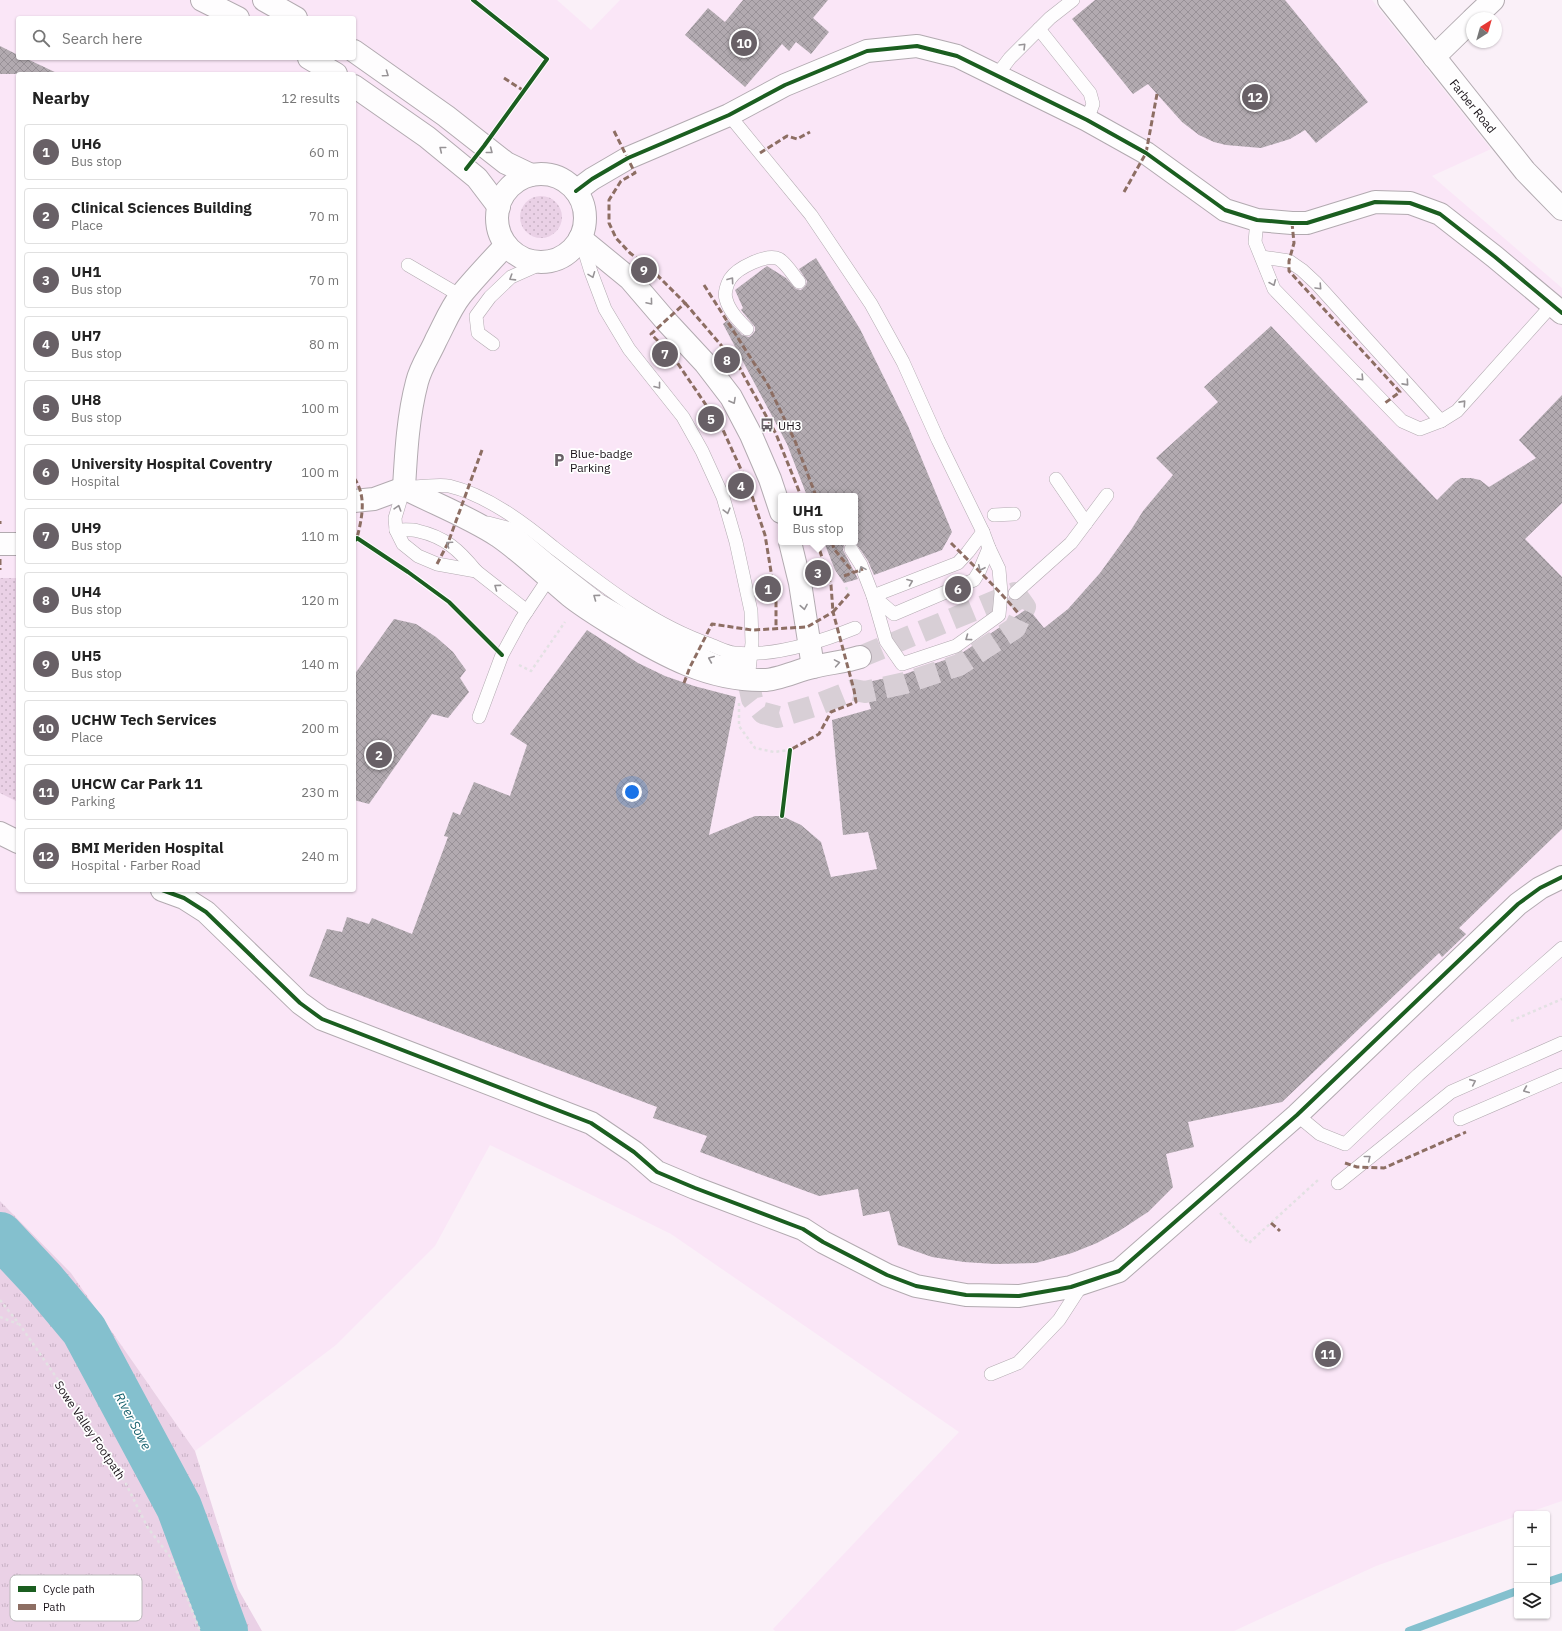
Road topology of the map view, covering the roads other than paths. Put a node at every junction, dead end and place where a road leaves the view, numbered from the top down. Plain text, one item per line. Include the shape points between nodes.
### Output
1 (202, 0) edge
2 (264, 0) edge
3 (1073, 0) edge
4 (1389, 0) edge
5 (1493, 0) edge
6 (1480, 12) edge
7 (234, 16) edge
8 (292, 16) edge
9 (1466, 26) edge
10 (1039, 29) junction
11 (356, 52) edge
12 (1434, 57) junction
13 (312, 60) edge
14 (333, 72) edge
15 (997, 75) junction
16 (356, 87) edge
17 (729, 116) junction
18 (1087, 120) junction
19 (532, 175) junction
20 (576, 191) junction
21 (1560, 203) edge
22 (499, 207) junction
23 (1257, 220) junction
24 (580, 238) junction
25 (506, 245) junction
26 (1262, 257) junction
27 (548, 261) junction
28 (408, 266) dead end
29 (799, 282) dead end
30 (460, 296) junction
31 (1557, 309) edge
32 (747, 330) dead end
33 (493, 344) dead end
34 (1442, 421) junction
35 (1056, 479) dead end
36 (404, 488) junction
37 (1107, 495) dead end
38 (356, 501) edge
39 (778, 503) edge
40 (1014, 514) dead end
41 (994, 516) dead end
42 (470, 520) junction
43 (1086, 523) junction
44 (396, 530) junction
45 (983, 532) junction
46 (0, 544) edge
47 (16, 544) edge
48 (791, 545) edge
49 (989, 548) junction
50 (851, 550) dead end
51 (476, 571) junction
52 (549, 578) junction
53 (1016, 593) dead end
54 (873, 596) junction
55 (527, 611) junction
56 (855, 628) dead end
57 (809, 644) junction
58 (751, 653) junction
59 (860, 657) tunnel mouth
60 (813, 667) junction
61 (745, 681) junction
62 (479, 717) dead end
63 (0, 833) edge
64 (16, 841) edge
65 (1562, 877) edge
66 (168, 892) edge
67 (1562, 948) edge
68 (1562, 1043) edge
69 (1562, 1075) edge
70 (1297, 1115) junction
71 (1460, 1119) dead end
72 (1338, 1183) dead end
73 (1082, 1283) junction
74 (991, 1374) dead end

1 - 7 street
2 - 8 street
3 - 10 lane
4 - 12 street, Farber Road
5 - 6 street
9 - 12 street
15 -> 10 lane
10 - 18 lane via 1090,93 1093,104
11 -> 19 street via 446,116 506,163
12 - 21 street, Farber Road via 1525,171
13 - 14 street
15 - 17 street via 957,56 917,46 867,51 784,85
15 - 18 street
22 -> 16 street via 477,178 427,137
17 - 20 street via 628,158
17 - 45 lane via 811,214 871,304 903,362
18 - 23 street via 1146,152 1225,210
19 - 20 street via 547,174 563,180
19 - 22 street via 518,180 508,189
20 - 24 street via 584,206 585,222
22 - 25 street via 497,219
23 - 26 lane via 1255,242
23 - 31 street via 1307,223 1375,202 1410,203 1440,214
24 - 27 street via 574,248 562,257
24 -> 39 street via 630,279 705,363 731,397 751,435
24 -> 58 lane via 605,309 629,349 683,417 723,498 752,611
25 - 27 street via 518,255 534,261
25 - 30 street
26 -> 34 lane via 1289,261 1302,270
26 -> 34 lane via 1274,289 1402,421 1420,429
27 -> 33 lane via 511,277 490,297 476,316 478,333
28 - 30 lane
32 -> 29 lane via 726,298 726,287 731,277 754,261 768,257 778,258
30 - 36 street via 425,360 417,381
34 -> 31 lane via 1457,410
35 - 43 lane
36 - 38 street via 374,499
36 - 42 street
44 -> 36 lane via 395,518
36 - 58 lane via 448,486 473,494 521,521 600,584 644,613 692,639 734,653
37 - 43 lane
40 - 41 lane
42 - 52 street via 517,550
61 -> 42 lane via 718,662 664,638 599,600 511,529
43 - 53 lane via 1070,543
51 -> 44 lane via 461,552 444,540 417,530
44 - 51 lane via 403,544 418,556 437,564
45 - 49 lane
54 -> 45 lane via 958,563
46 - 47 street
48 -> 57 street via 800,583
49 -> 54 lane via 974,580 894,614
49 -> 54 lane via 999,569 999,615 956,646 902,664 886,641
54 -> 50 lane via 861,565
55 -> 51 lane
52 - 55 lane
52 - 61 street via 571,597 604,619 674,659 690,667
55 - 62 lane via 502,655
56 - 57 lane
57 - 58 lane via 768,653
57 - 60 street
58 - 61 lane
60 -> 59 street
60 - 61 street via 765,680
63 - 64 street
65 - 70 street via 1540,888 1518,904
66 - 73 street via 184,898 206,912 300,1003 322,1019 591,1122 634,1152 657,1172 803,1229 887,1275 916,1286 966,1295 1019,1296
67 - 70 lane via 1418,1075 1345,1144 1320,1134
72 -> 68 lane via 1451,1092
69 -> 71 lane
70 - 73 street via 1119,1271
73 - 74 lane via 1058,1320 1018,1364

